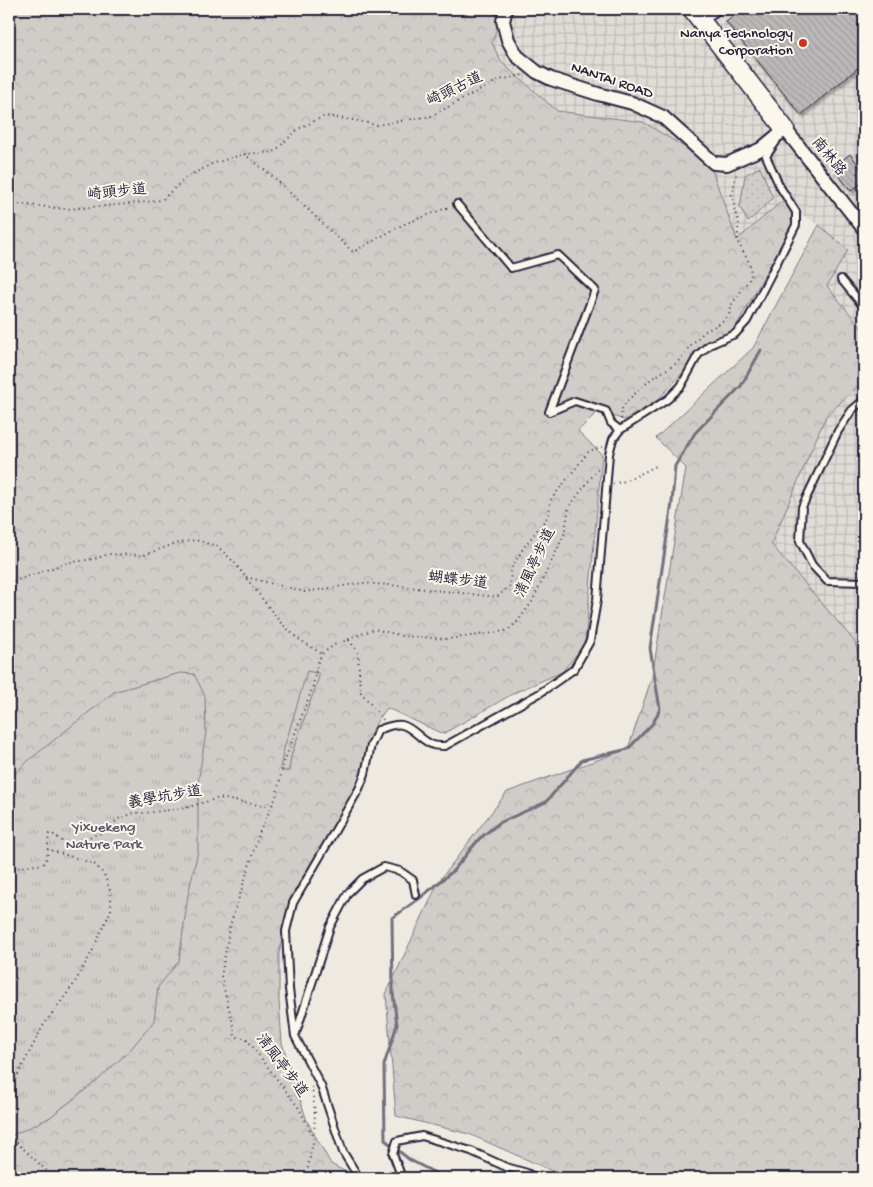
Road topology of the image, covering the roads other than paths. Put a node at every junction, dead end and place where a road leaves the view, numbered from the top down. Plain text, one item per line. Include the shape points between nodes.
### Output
1 (506, 9) edge
2 (692, 9) edge
3 (720, 9) edge
4 (704, 22) junction
5 (785, 129) junction
6 (457, 204) road end
7 (864, 229) edge
8 (841, 279) dead end
9 (864, 307) edge
10 (864, 400) edge
11 (618, 429) junction
12 (864, 582) edge
13 (416, 895) dead end
14 (295, 1036) junction
15 (359, 1178) edge
16 (402, 1178) edge
17 (536, 1178) edge

1 - 5 street, NANTAI ROAD via 503,21 508,40 517,56 537,72 632,103 663,117 714,163 726,164 761,149
2 - 4 street
3 - 4 lane
4 - 5 street
5 - 7 street, 南林路
5 - 11 lane via 766,156 780,188 796,212 796,225 747,320 735,334 709,345 698,355 681,386 668,399
6 - 11 lane via 511,268 558,255 595,290 550,412 575,401 606,411
8 - 9 lane
10 - 12 lane via 852,410 838,431 802,507 800,541 812,565 827,581
11 - 14 lane via 609,454 597,600 590,641 574,669 540,694 445,746 434,745 402,725 378,730 370,745 359,789 292,903 286,931
13 - 14 lane via 413,880 400,871 384,867 362,878 348,894 330,927
14 - 15 lane via 321,1086 343,1152
16 - 17 lane via 393,1154 397,1141 422,1136 471,1151

